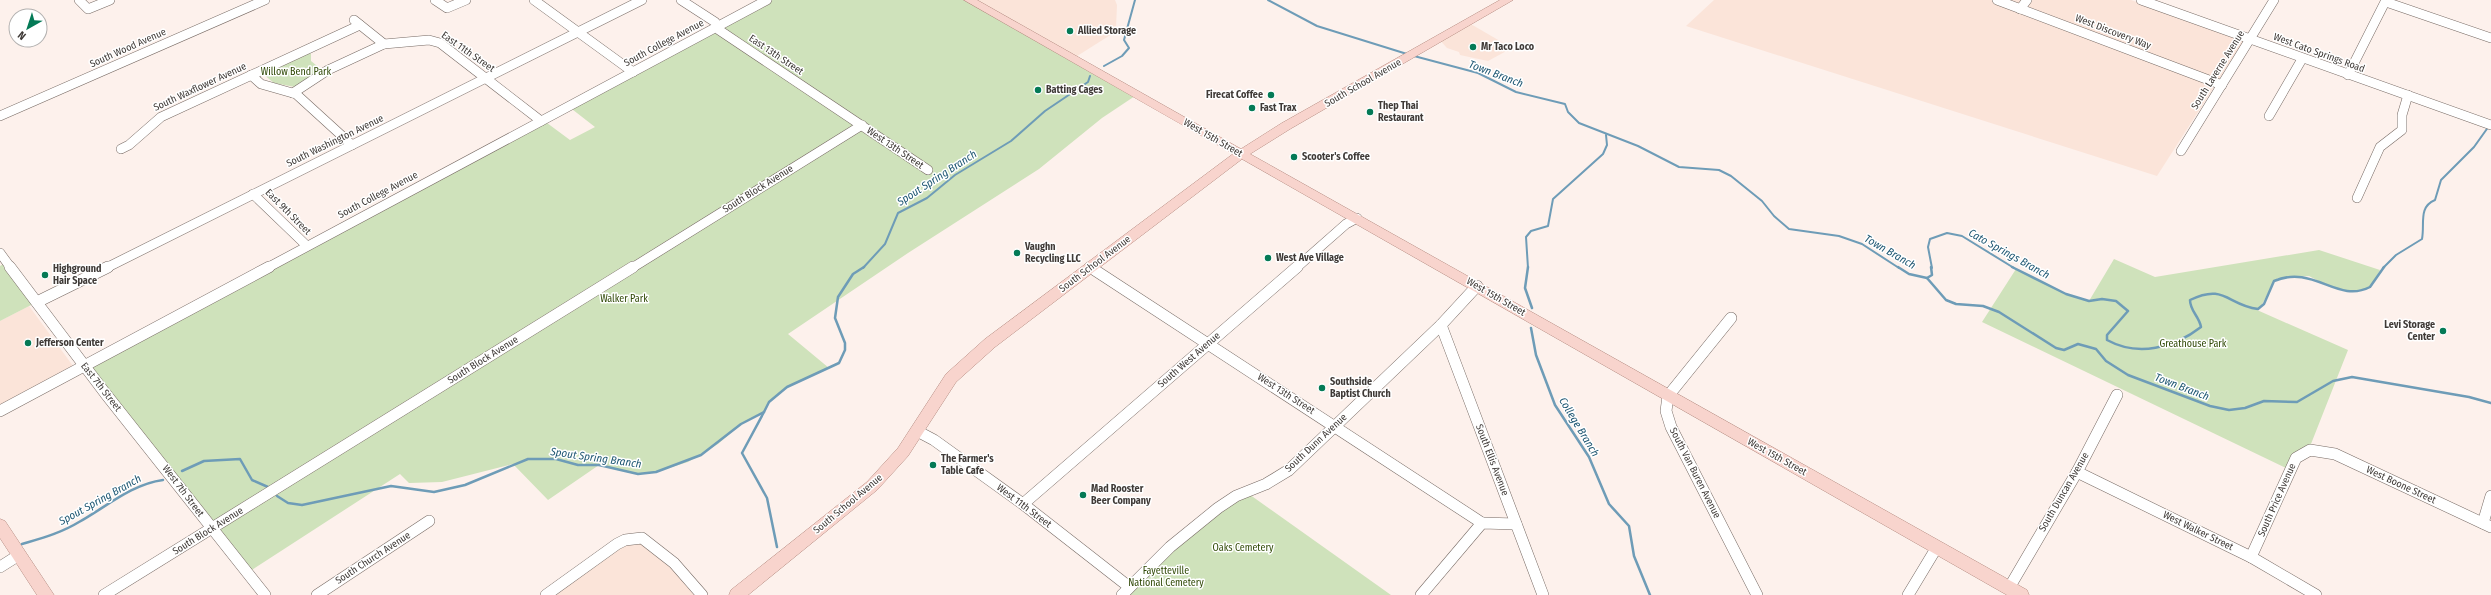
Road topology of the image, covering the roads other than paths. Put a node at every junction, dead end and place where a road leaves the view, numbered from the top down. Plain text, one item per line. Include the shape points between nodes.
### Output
1 (79, 0) edge
2 (110, 0) edge
3 (265, 0) edge
4 (435, 0) edge
5 (466, 0) edge
6 (534, 0) edge
7 (642, 0) edge
8 (681, 0) edge
9 (767, 0) edge
10 (969, 0) edge
11 (1508, 0) edge
12 (1997, 0) edge
13 (2026, 0) edge
14 (2141, 0) edge
15 (2274, 0) edge
16 (2386, 1) edge
17 (2020, 8) junction
18 (718, 26) junction
19 (579, 32) junction
20 (2491, 38) edge
21 (2250, 40) junction
22 (384, 44) junction
23 (2302, 59) junction
24 (633, 72) junction
25 (251, 75) junction
26 (2348, 75) junction
27 (486, 79) junction
28 (2222, 85) junction
29 (293, 93) junction
30 (2408, 95) junction
31 (0, 116) edge
32 (2269, 116) dead end
33 (541, 121) junction
34 (2491, 125) edge
35 (862, 126) junction
36 (352, 145) junction
37 (121, 149) dead end
38 (2181, 151) dead end
39 (1241, 154) junction
40 (928, 170) dead end
41 (253, 194) junction
42 (2357, 198) dead end
43 (1357, 218) junction
44 (306, 246) junction
45 (0, 253) edge
46 (1090, 267) junction
47 (1477, 286) junction
48 (38, 302) junction
49 (1731, 318) dead end
50 (1440, 325) junction
51 (1208, 344) junction
52 (85, 366) junction
53 (2117, 395) dead end
54 (1668, 396) junction
55 (0, 411) edge
56 (1334, 425) junction
57 (917, 431) junction
58 (2310, 450) joint
59 (161, 462) joint
60 (2077, 472) junction
61 (2491, 496) edge
62 (1023, 504) junction
63 (429, 521) dead end
64 (1482, 523) junction
65 (1516, 524) junction
66 (0, 525) edge
67 (2487, 525) edge
68 (211, 529) junction
69 (1937, 547) junction
70 (19, 555) junction
71 (2251, 557) junction
72 (0, 567) edge
73 (1125, 591) edge
74 (2015, 592) edge
75 (46, 595) edge
76 (104, 595) edge
77 (265, 595) edge
78 (317, 595) edge
79 (546, 595) edge
80 (702, 595) edge
81 (737, 595) edge
82 (1421, 595) edge
83 (1543, 595) edge
84 (1757, 595) edge
85 (1908, 595) edge
86 (2316, 595) edge

1 - 2 street via 88,9
3 - 31 street, South Wood Avenue
4 - 5 street via 447,8
6 - 19 street
7 - 19 street, South Washington Avenue
8 - 18 street, East 13th Street
9 - 18 street, South College Avenue
10 - 39 main road, West 15th Street
11 - 39 main road, South School Avenue
12 - 17 street, West Discovery Way
13 - 17 street
14 - 21 street, West Cato Springs Road
15 - 21 street, South Laverne Avenue
16 - 20 street
16 - 26 street
17 - 28 street, West Discovery Way
18 - 24 street, South College Avenue
18 - 35 street, East 13th Street
19 - 24 street
19 - 27 street, South Washington Avenue
21 - 23 street, West Cato Springs Road
21 - 28 street, South Laverne Avenue
22 - 25 street, South Waxflower Avenue via 358,22
22 - 27 street, East 11th Street via 435,41
22 - 29 street via 328,70
23 - 26 street, West Cato Springs Road
23 - 32 street
24 - 33 street, South College Avenue
25 - 29 street via 261,84
25 - 37 street, South Waxflower Avenue via 161,117
26 - 30 street, West Cato Springs Road
27 - 33 street, East 11th Street
27 - 36 street, South Washington Avenue
28 - 38 street, South Laverne Avenue
29 - 36 street
30 - 34 street, West Cato Springs Road
30 - 42 street via 2402,115 2402,130 2380,147
33 - 44 street, South College Avenue
35 - 40 street, West 13th Street
35 - 68 street, South Block Avenue
36 - 41 street, South Washington Avenue
39 - 43 main road, West 15th Street
39 - 46 main road, South School Avenue
41 - 44 street, East 9th Street
41 - 48 street, South Washington Avenue
43 - 47 main road, West 15th Street
43 - 51 street, South West Avenue via 1346,224
44 - 52 street, South College Avenue
45 - 48 street, East 7th Street
46 - 51 street, West 13th Street
46 - 57 main road, South School Avenue via 967,362 938,396
47 - 50 street, South Dunn Avenue
47 - 54 main road, West 15th Street
48 - 52 street, East 7th Street
49 - 54 street
50 - 56 street, South Dunn Avenue
50 - 65 street, South Ellis Avenue
51 - 56 street, West 13th Street
51 - 62 street, South West Avenue
52 - 55 street, South College Avenue
52 - 59 street, East 7th Street
53 - 60 street, South Duncan Avenue
54 - 69 main road, West 15th Street
54 - 84 street, South Van Buren Avenue via 1666,411 1671,427
56 - 64 street, West 13th Street
56 - 73 street, South Dunn Avenue via 1290,470 1266,484 1236,496 1218,508 1170,547
57 - 62 street, West 11th Street via 934,440
57 - 81 main road, South School Avenue via 893,464 872,486
58 - 67 street, West Boone Street via 2335,454
58 - 71 street, South Price Avenue via 2296,458
59 - 68 street, West 7th Street
60 - 71 street, West Walker Street
60 - 74 street, South Duncan Avenue
61 - 67 street
62 - 73 street, West 11th Street
63 - 78 street, South Church Avenue
64 - 65 street
64 - 82 street
65 - 83 street, South Ellis Avenue
66 - 70 main road
68 - 76 street, South Block Avenue
68 - 77 street, West 7th Street
69 - 74 main road, West 15th Street
69 - 85 street
70 - 72 street
70 - 75 main road
71 - 86 street, West Walker Street
79 - 80 street via 617,544 633,538 642,538 649,542 674,563

